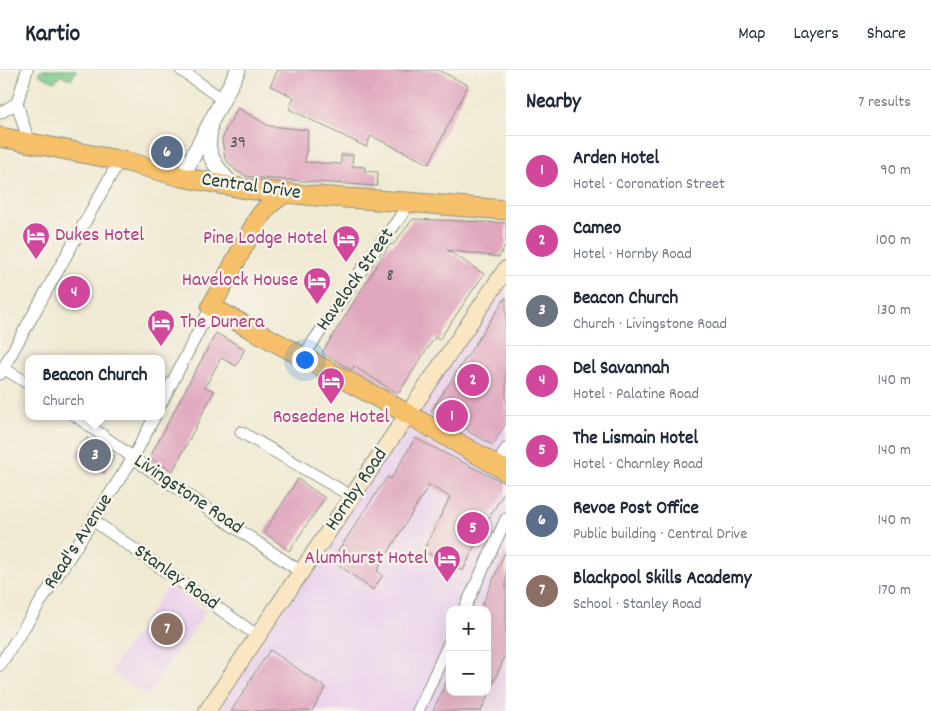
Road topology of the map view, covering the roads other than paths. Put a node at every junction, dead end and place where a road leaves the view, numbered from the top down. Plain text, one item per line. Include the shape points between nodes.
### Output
1 (27, 70) edge
2 (181, 70) edge
3 (238, 70) edge
4 (223, 100) junction
5 (17, 103) junction
6 (0, 113) edge
7 (211, 123) junction
8 (0, 137) edge
9 (29, 143) junction
10 (119, 161) junction
11 (182, 177) junction
12 (240, 188) junction
13 (286, 193) junction
14 (405, 202) junction
15 (506, 210) edge
16 (258, 219) junction
17 (506, 269) edge
18 (211, 307) junction
19 (303, 357) junction
20 (2, 368) edge
21 (25, 382) edge
22 (165, 396) edge
23 (408, 414) junction
24 (81, 420) edge
25 (153, 420) edge
26 (241, 432) dead end
27 (506, 449) edge
28 (133, 458) junction
29 (501, 468) edge
30 (353, 497) junction
31 (506, 519) edge
32 (94, 521) junction
33 (302, 572) junction
34 (466, 606) edge
35 (258, 636) junction
36 (446, 650) edge
37 (0, 665) edge
38 (207, 711) edge
39 (418, 711) edge

1 - 5 street
2 - 4 street
3 - 4 street
4 - 7 street
5 - 6 street
5 - 9 street
7 - 11 street
7 - 12 street via 209,151 223,174
8 - 9 main road, Central Drive
9 - 10 main road, Central Drive
10 - 11 main road, Central Drive
10 - 20 street
11 - 12 main road, Central Drive
12 - 13 main road, Central Drive
12 - 16 main road via 256,207
13 - 14 main road, Central Drive
13 - 16 main road via 275,199
14 - 15 main road, Central Drive
14 - 19 street, Havelock Street via 402,216
16 - 18 main road
17 - 23 main road, Hornby Road
18 - 19 main road
18 - 22 street
19 - 23 main road
20 - 21 street
23 - 29 main road
23 - 30 main road, Hornby Road
24 - 28 street, Livingstone Road
25 - 28 street, Read's Avenue
26 - 30 street
27 - 29 street
28 - 32 street, Read's Avenue
28 - 33 street, Livingstone Road
30 - 33 main road, Hornby Road
31 - 34 street
32 - 35 street, Stanley Road
32 - 37 street, Read's Avenue
33 - 35 main road, Hornby Road
35 - 38 main road, Hornby Road
36 - 39 street

